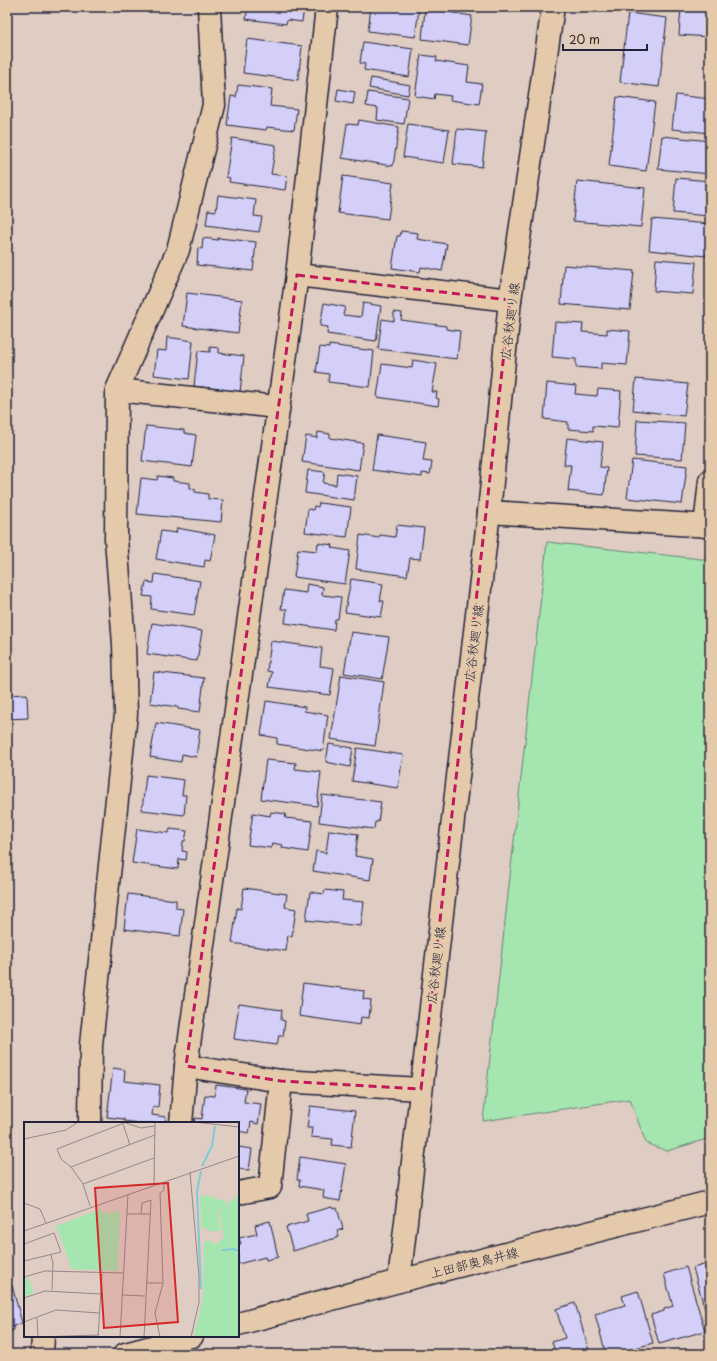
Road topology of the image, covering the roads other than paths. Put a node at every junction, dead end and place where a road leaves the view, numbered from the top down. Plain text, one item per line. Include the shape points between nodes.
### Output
1 (209, 7) edge
2 (327, 7) edge
3 (553, 7) edge
4 (297, 275) junction
5 (510, 300) junction
6 (117, 390) junction
7 (277, 407) junction
8 (710, 481) edge
9 (489, 512) junction
10 (707, 526) edge
11 (186, 1066) junction
12 (281, 1081) junction
13 (421, 1089) junction
14 (90, 1122) edge
15 (181, 1122) edge
16 (239, 1194) edge
17 (710, 1202) edge
18 (399, 1281) junction
19 (239, 1324) edge
20 (43, 1337) edge
21 (189, 1337) edge
22 (135, 1353) edge
23 (42, 1354) edge

1 - 6 street via 214,105 178,250
2 - 4 street
3 - 5 street, 広谷秋廻り線
4 - 5 street
4 - 7 street
5 - 9 street, 広谷秋廻り線
6 - 7 street
6 - 14 street via 116,539 126,714 90,1045
7 - 11 street
8 - 10 street
9 - 10 street
9 - 13 street, 広谷秋廻り線
11 - 12 street
11 - 15 street
12 - 13 street
12 - 16 street via 270,1187
13 - 18 street, 広谷秋廻り線
17 - 18 street, 上田部奥鳥井線
18 - 19 street, 上田部奥鳥井線
20 - 23 street
21 - 22 street

